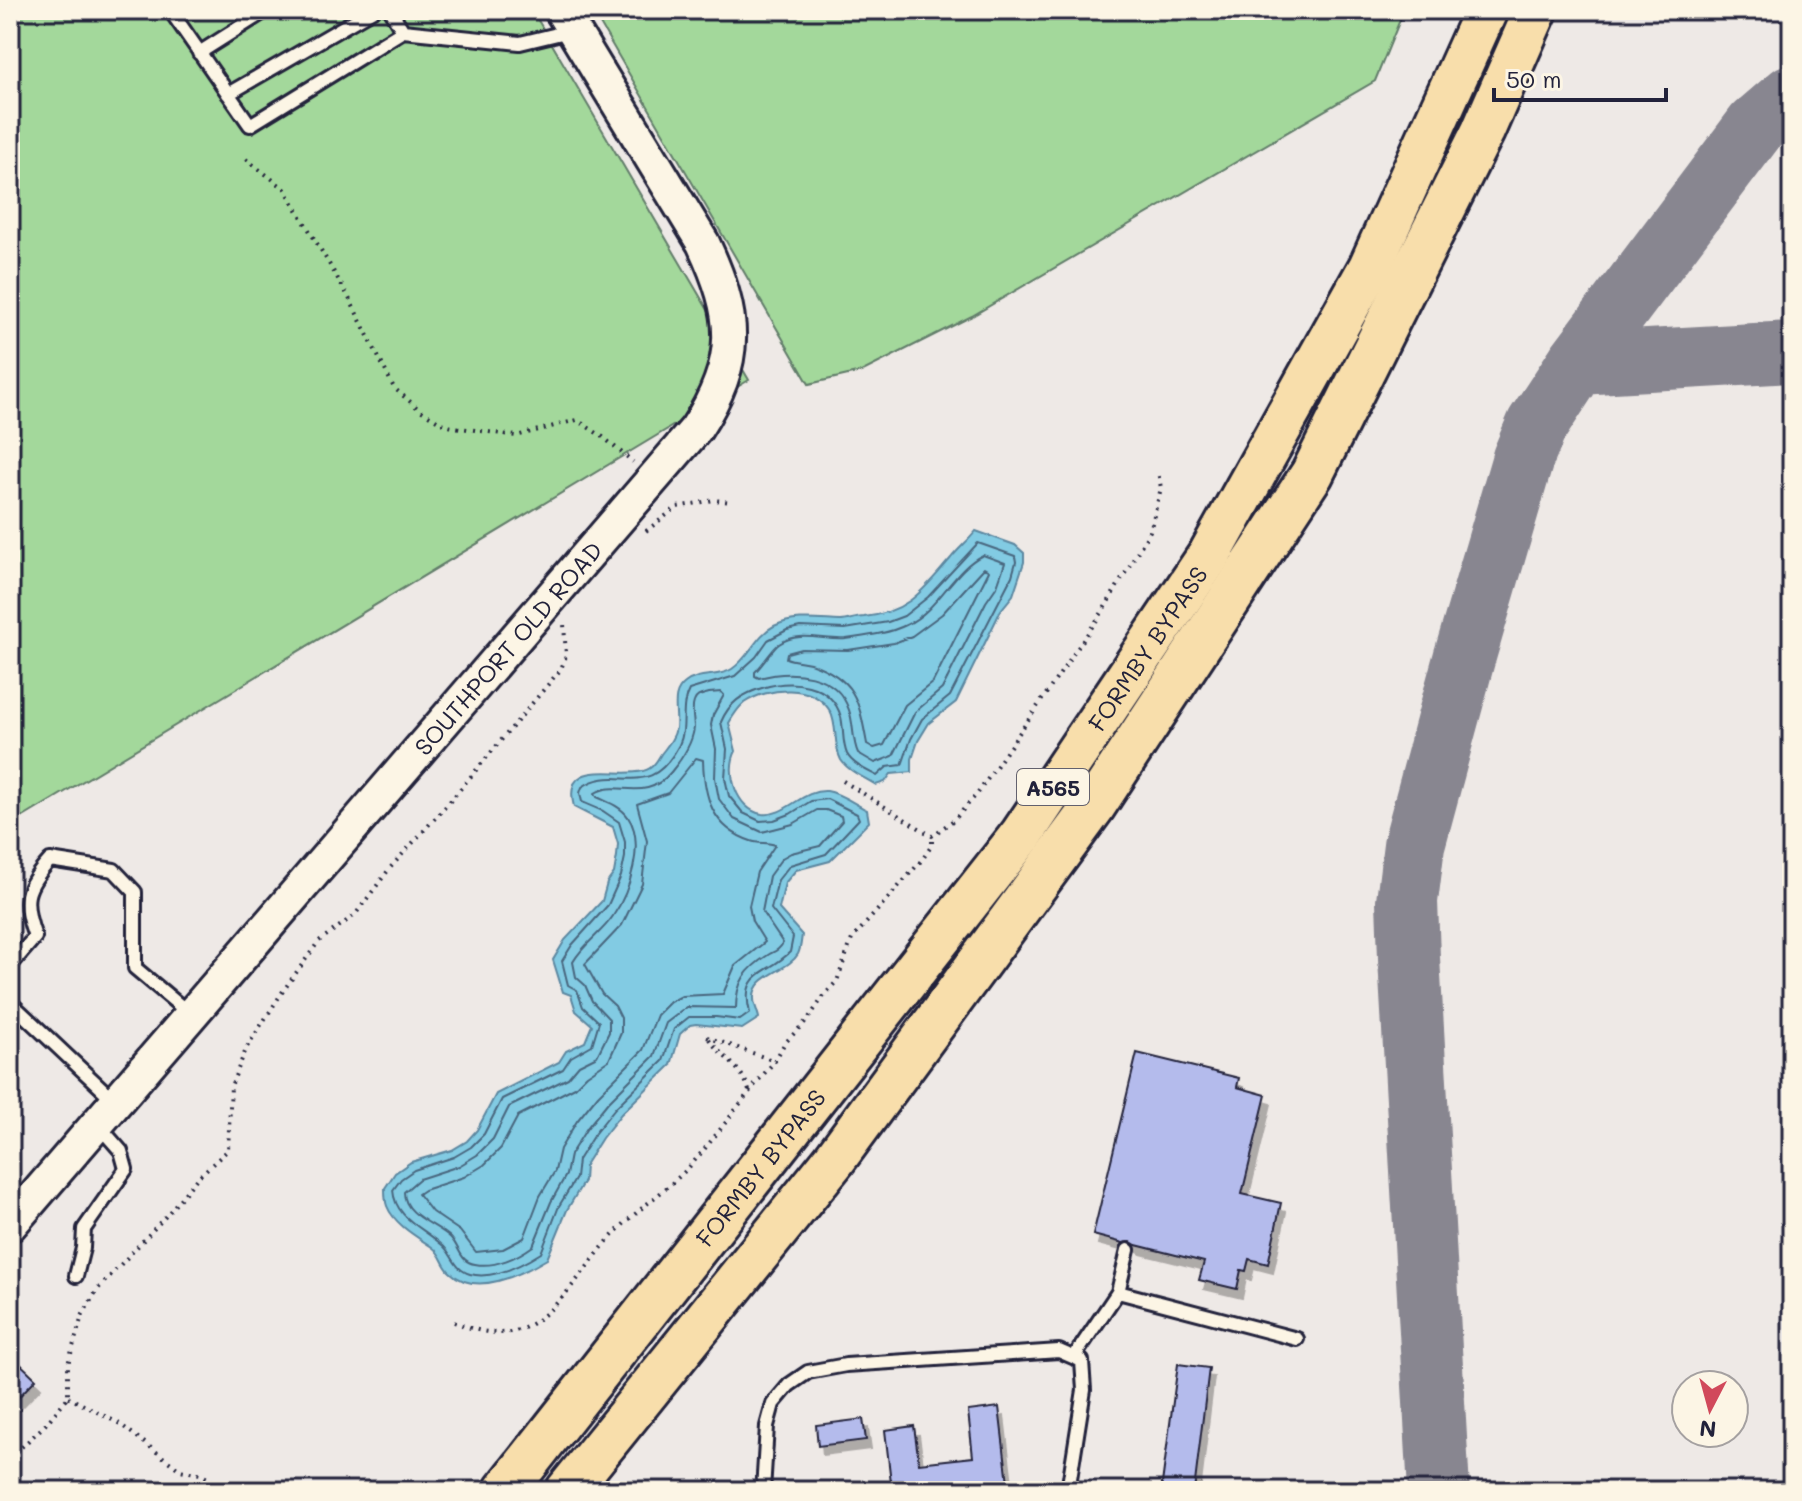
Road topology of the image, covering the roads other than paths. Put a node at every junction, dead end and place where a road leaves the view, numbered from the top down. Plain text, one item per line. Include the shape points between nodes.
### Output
1 (170, 10) edge
2 (267, 10) edge
3 (373, 10) edge
4 (390, 10) edge
5 (1486, 10) edge
6 (1536, 10) edge
7 (567, 20) edge
8 (403, 31) junction
9 (199, 53) junction
10 (228, 94) junction
11 (10, 966) edge
12 (10, 1002) edge
13 (191, 1015) junction
14 (106, 1113) junction
15 (10, 1225) edge
16 (1128, 1250) dead end
17 (76, 1276) dead end
18 (1118, 1292) junction
19 (1297, 1339) dead end
20 (1074, 1357) junction
21 (505, 1491) edge
22 (567, 1491) edge
23 (763, 1491) edge
24 (1068, 1491) edge

1 - 9 lane
2 - 9 lane
3 - 10 lane
4 - 8 lane
5 - 21 highway, FORMBY BYPASS / A565 via 1370,267 1210,554 1022,834
6 - 22 highway, FORMBY BYPASS / A565 via 1483,131 1312,474 1094,806 834,1160
7 - 8 lane via 520,43
7 - 13 street, SOUTHPORT OLD ROAD via 716,272 729,322 730,348 721,388 696,429
8 - 10 lane via 250,125
9 - 10 lane
11 - 13 lane via 35,937 24,909 34,877 50,860 114,870 135,892 135,968
12 - 14 lane
13 - 14 street, SOUTHPORT OLD ROAD
14 - 15 street, SOUTHPORT OLD ROAD
14 - 17 lane via 126,1169 84,1229
16 - 18 lane
18 - 19 lane
18 - 20 lane
20 - 23 lane via 1059,1351 808,1372 773,1404
20 - 24 lane via 1082,1361 1084,1390

